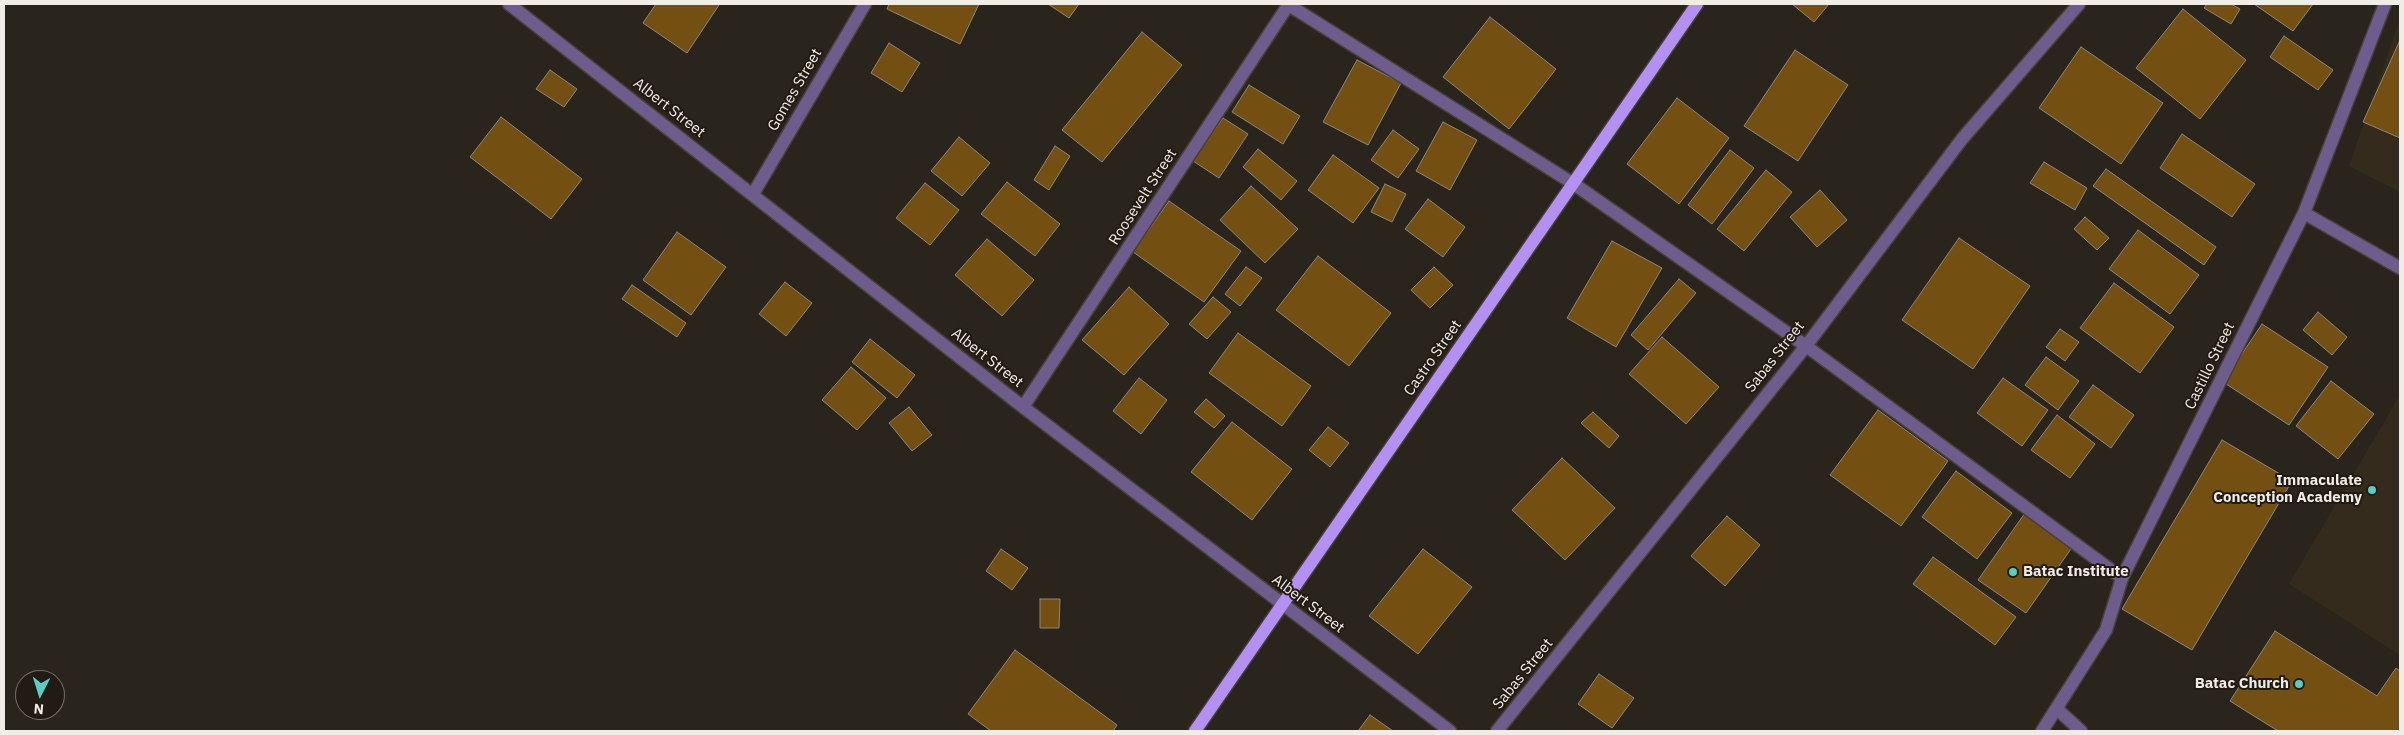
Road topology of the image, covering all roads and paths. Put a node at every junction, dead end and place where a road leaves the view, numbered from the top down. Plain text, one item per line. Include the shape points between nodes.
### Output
1 (509, 4) edge
2 (865, 4) edge
3 (1288, 4) edge
4 (1698, 4) edge
5 (2079, 4) edge
6 (2385, 4) edge
7 (1574, 184) junction
8 (753, 194) junction
9 (2304, 213) junction
10 (2400, 268) edge
11 (1806, 346) junction
12 (1023, 407) junction
13 (2122, 578) junction
14 (1282, 605) junction
15 (2057, 709) junction
16 (1195, 731) edge
17 (1450, 731) edge
18 (1497, 731) edge
19 (2042, 731) edge
20 (2081, 731) edge

1 - 8 street, Albert Street
2 - 8 street, Gomes Street
3 - 7 street
3 - 12 street, Roosevelt Street
4 - 7 main road, Castro Street
5 - 11 street, Sabas Street via 1962,139
6 - 9 street, Castillo Street
7 - 11 street
7 - 14 main road, Castro Street
8 - 12 street, Albert Street
9 - 10 street
9 - 13 street, Castillo Street
11 - 13 street
11 - 18 street, Sabas Street
12 - 14 street, Albert Street
13 - 15 street, Castillo Street via 2106,630
14 - 16 main road, Castro Street
14 - 17 street, Albert Street
15 - 19 street, Castillo Street
15 - 20 street

